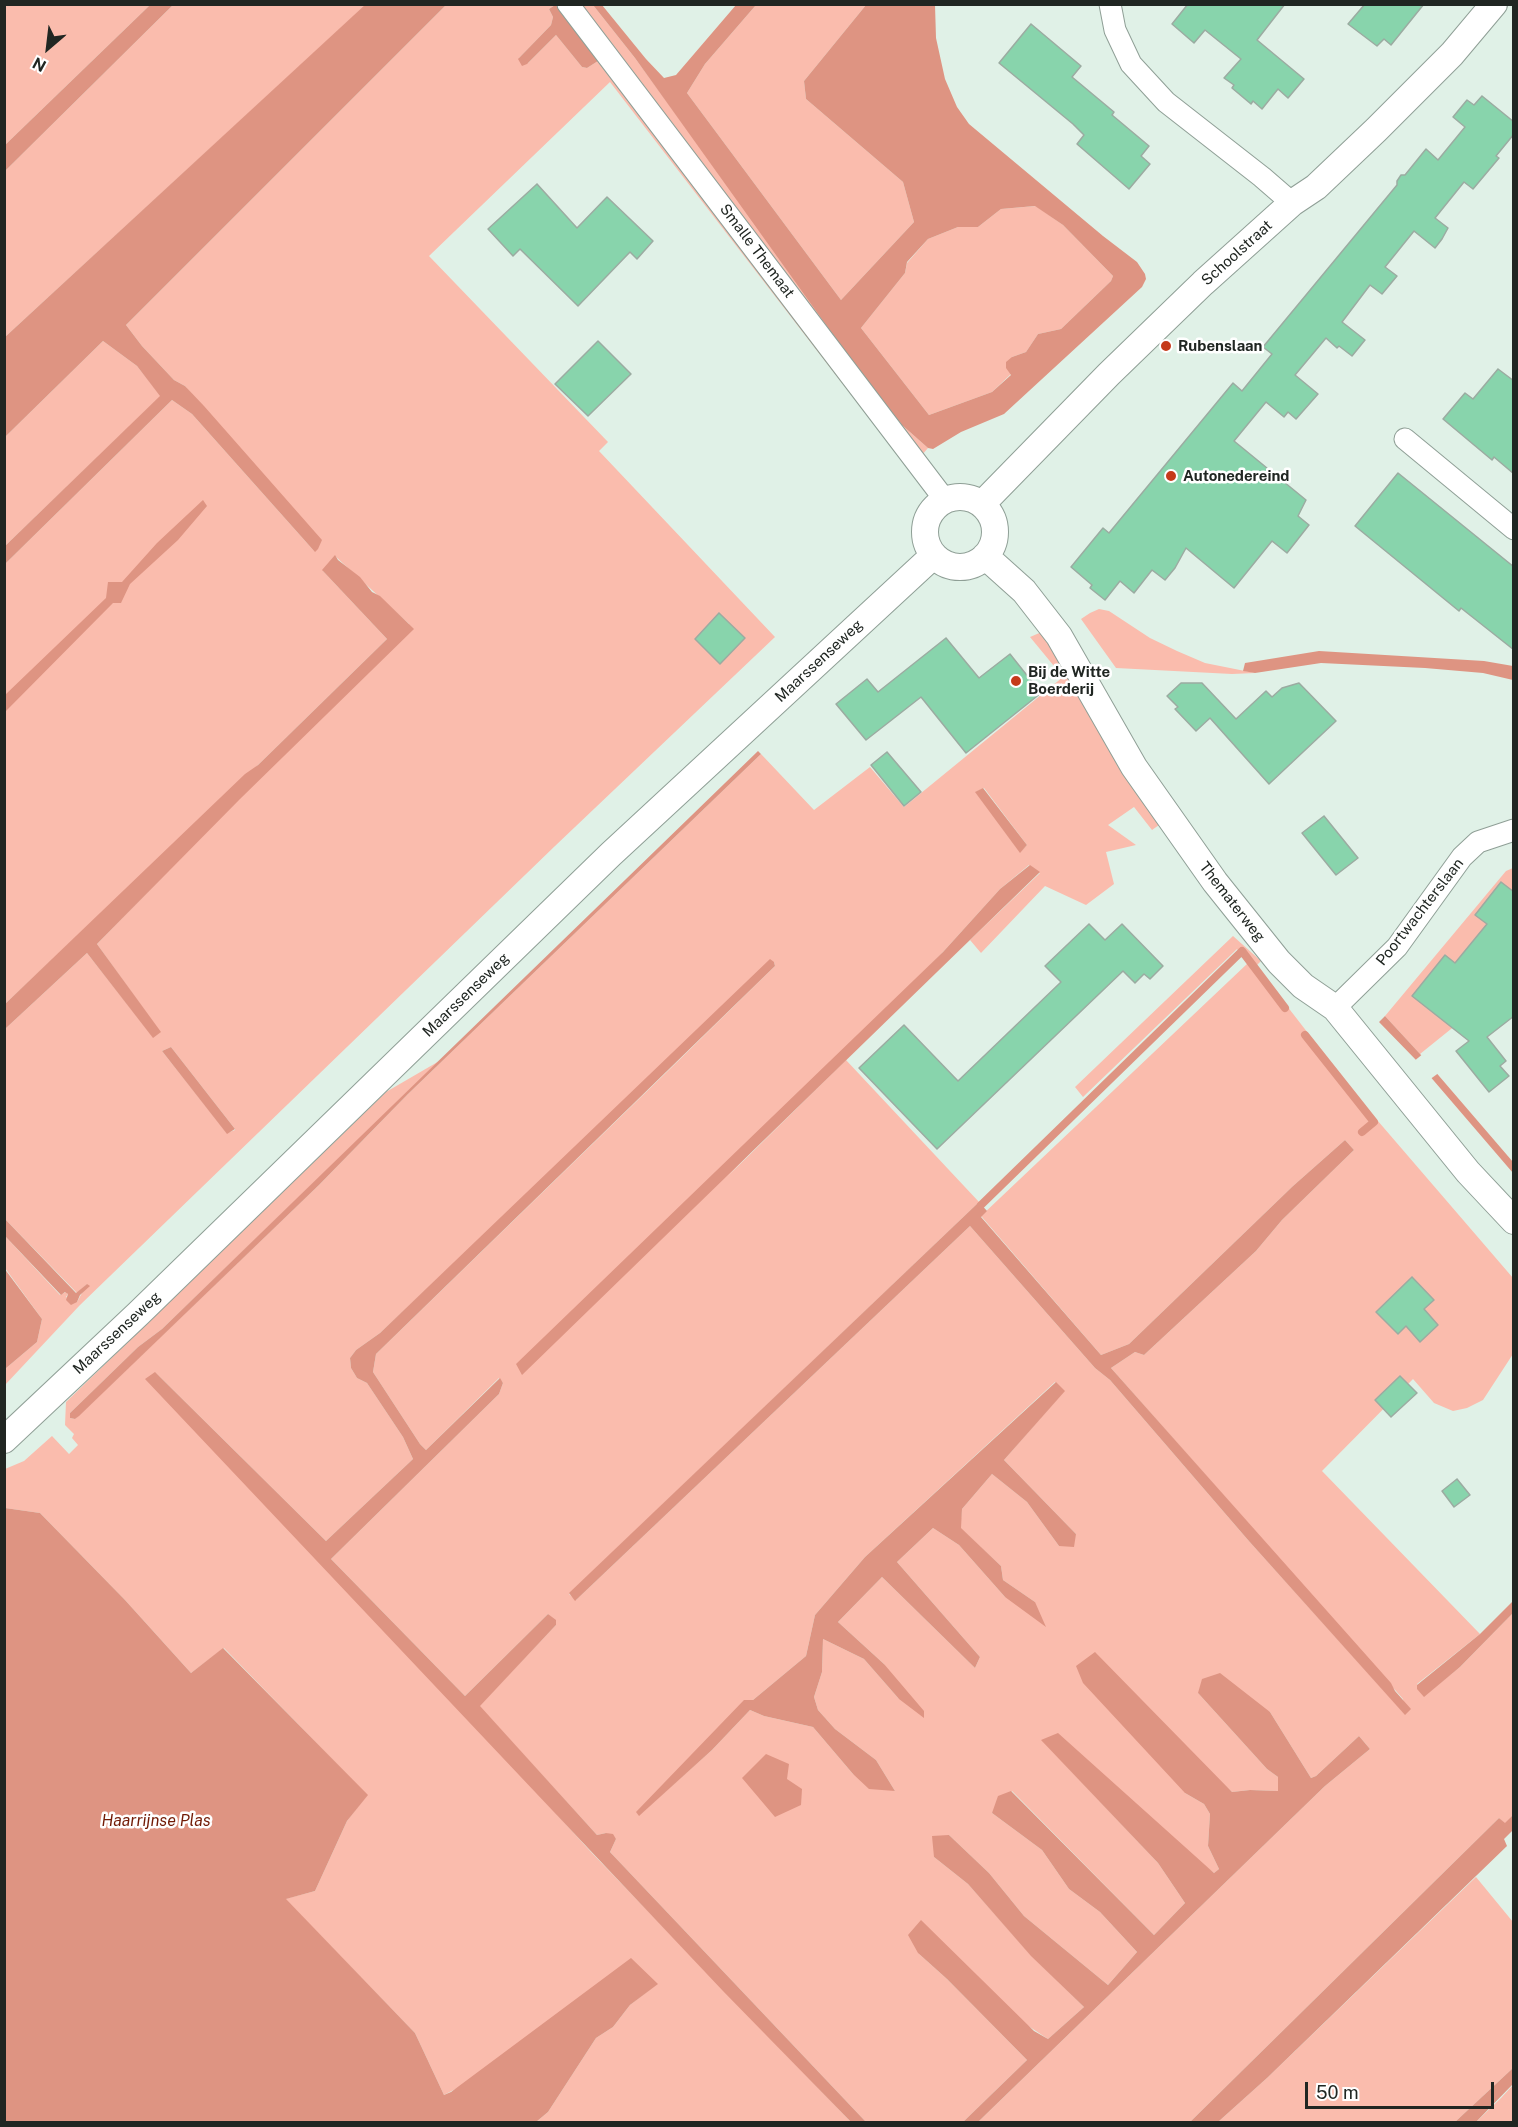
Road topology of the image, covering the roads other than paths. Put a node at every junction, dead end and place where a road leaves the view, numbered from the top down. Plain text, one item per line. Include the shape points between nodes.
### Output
1 (568, 4) edge
2 (1110, 4) edge
3 (1494, 4) edge
4 (1292, 203) junction
5 (1405, 439) dead end
6 (945, 500) junction
7 (982, 504) junction
8 (1514, 529) edge
9 (933, 556) junction
10 (985, 556) junction
11 (1514, 830) edge
12 (1335, 1008) junction
13 (1514, 1221) edge
14 (4, 1440) edge

1 - 6 street, Smalle Themaat
2 - 4 street via 1114,30 1131,64 1166,102
3 - 4 street, Schoolstraat via 1452,54 1376,130 1316,187
4 - 7 street, Schoolstraat via 1109,374
5 - 8 street
6 - 7 street via 957,496
6 - 9 street via 929,514 925,525 924,536
7 - 10 street via 990,513 995,536
9 - 10 street via 953,567 965,567
9 - 14 street, Maarssenseweg via 611,854
10 - 12 street, Thematerweg via 1024,591 1059,636 1134,767 1221,890 1279,962 1303,986
11 - 12 street, Poortwachterslaan via 1478,842 1462,857 1397,947
12 - 13 street, Thematerweg via 1468,1172

